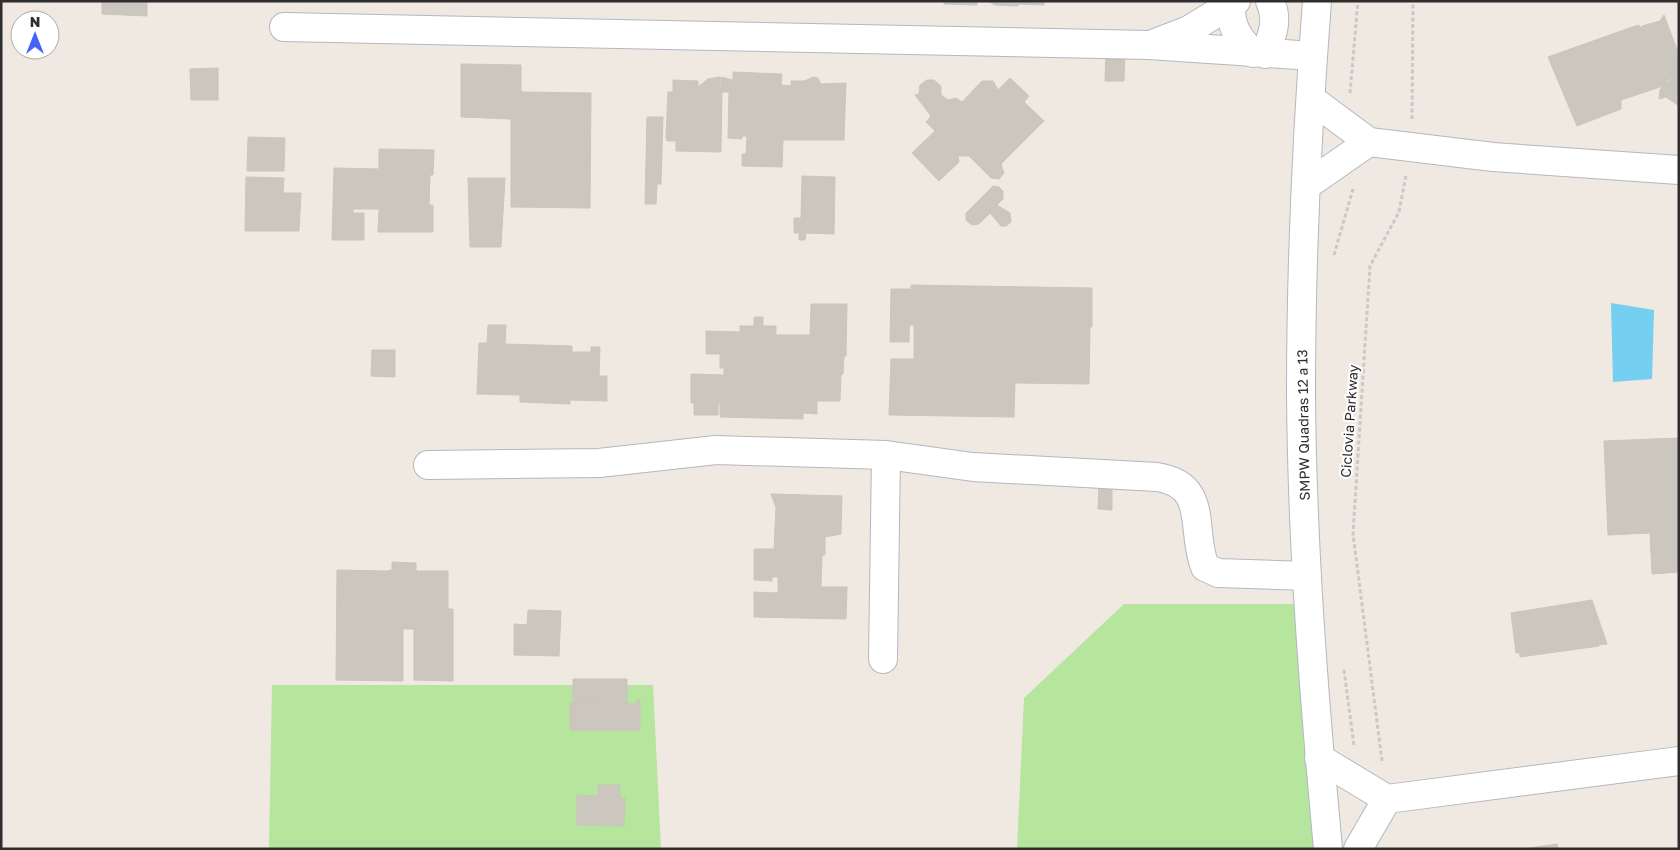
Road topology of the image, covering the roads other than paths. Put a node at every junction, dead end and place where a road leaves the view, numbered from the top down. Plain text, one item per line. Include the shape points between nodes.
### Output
1 (1270, 1) edge
2 (1317, 1) edge
3 (1234, 3) edge
4 (284, 27) dead end
5 (1149, 45) junction
6 (1259, 53) junction
7 (1313, 56) junction
8 (1311, 99) junction
9 (1366, 143) junction
10 (1679, 170) edge
11 (1308, 185) junction
12 (886, 455) junction
13 (428, 465) dead end
14 (1308, 576) junction
15 (883, 659) dead end
16 (1319, 758) junction
17 (1679, 761) edge
18 (1387, 799) junction
19 (1328, 849) edge
20 (1358, 849) edge

1 - 6 street via 1274,25
2 - 7 street, SMPW Quadras 12 a 13
3 - 5 street via 1189,30
3 - 6 street via 1231,19 1234,31
4 - 5 street
5 - 6 street
6 - 7 street
7 - 8 street, SMPW Quadras 12 a 13
8 - 9 street
8 - 11 street, SMPW Quadras 12 a 13
9 - 10 street via 1493,157
9 - 11 street
11 - 14 street, SMPW Quadras 12 a 13 via 1301,395
12 - 13 street via 716,450 599,463
12 - 14 street via 973,467 1169,479 1187,491 1194,504 1205,567 1218,573
12 - 15 street
14 - 16 street, SMPW Quadras 12 a 13 via 1312,684
16 - 18 street
16 - 19 street, SMPW Quadras 12 a 13
17 - 18 street
18 - 20 street

